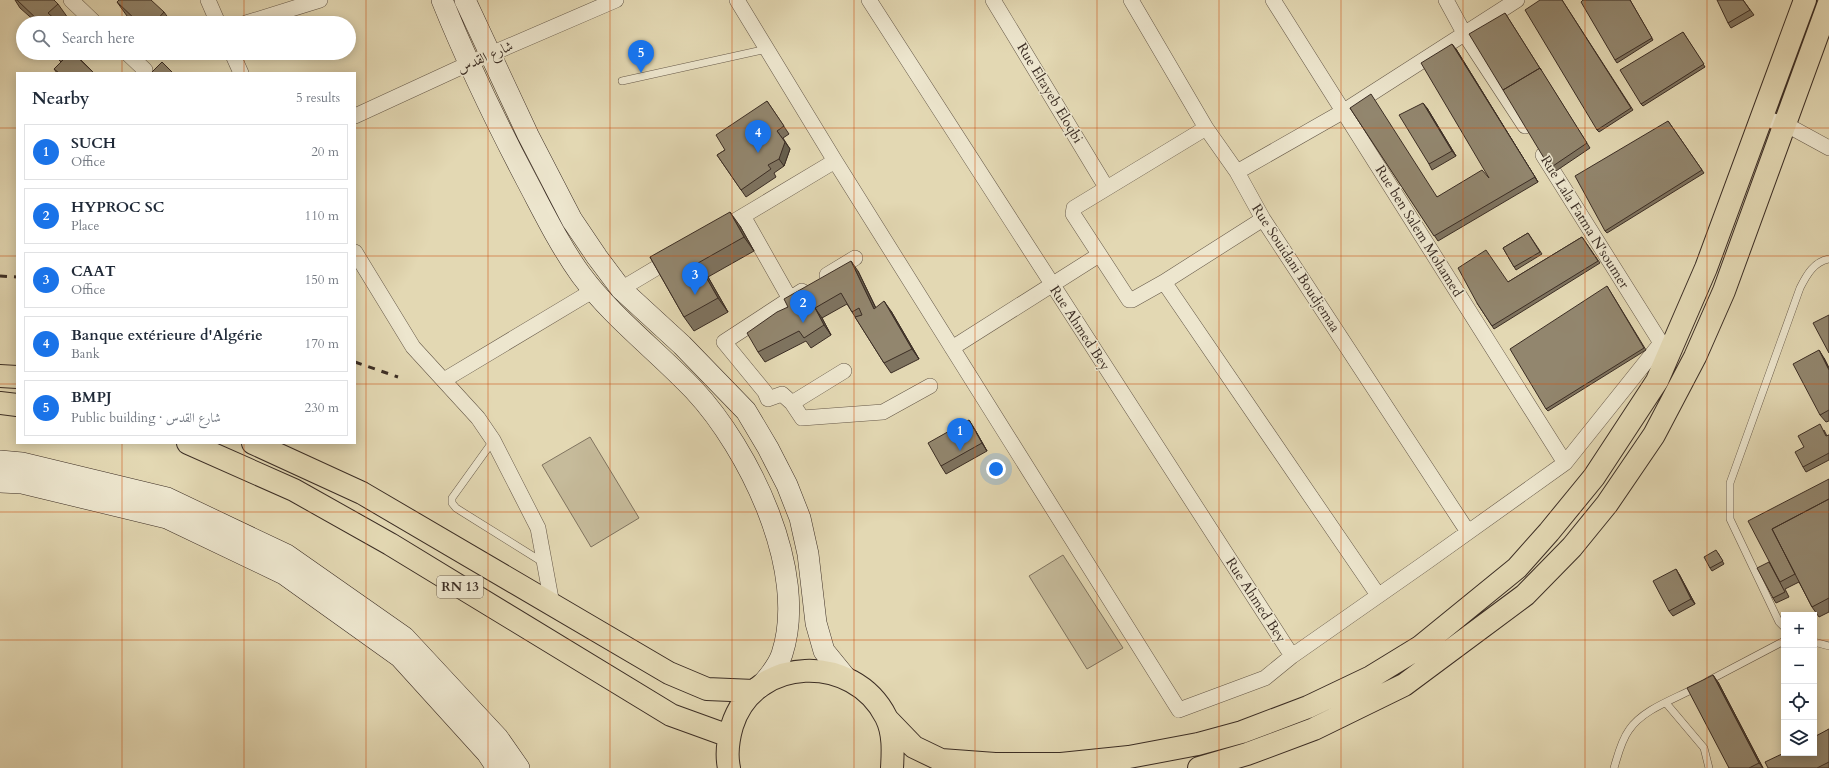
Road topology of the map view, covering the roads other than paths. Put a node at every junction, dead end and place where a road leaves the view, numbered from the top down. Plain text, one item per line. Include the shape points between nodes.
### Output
1 (71, 0) edge
2 (208, 0) edge
3 (320, 0) edge
4 (442, 0) edge
5 (465, 0) edge
6 (616, 0) edge
7 (737, 0) edge
8 (869, 0) edge
9 (993, 0) edge
10 (1131, 0) edge
11 (1273, 0) edge
12 (1446, 0) edge
13 (1517, 0) edge
14 (1805, 0) edge
15 (1829, 3) edge
16 (88, 16) edge
17 (215, 16) edge
18 (269, 16) edge
19 (1464, 33) junction
20 (767, 49) junction
21 (490, 54) junction
22 (134, 60) edge
23 (235, 60) edge
24 (470, 63) junction
25 (145, 70) dead end
26 (241, 72) edge
27 (622, 81) dead end
28 (1344, 111) junction
29 (356, 116) edge
30 (1762, 118) junction
31 (1785, 124) junction
32 (1206, 128) junction
33 (1829, 148) edge
34 (836, 161) junction
35 (1237, 172) junction
36 (1106, 187) junction
37 (743, 216) junction
38 (1263, 219) junction
39 (709, 237) edge
40 (688, 249) edge
41 (356, 254) edge
42 (1099, 255) junction
43 (855, 258) dead end
44 (1829, 259) edge
45 (1164, 282) junction
46 (1052, 285) junction
47 (620, 289) junction
48 (594, 290) junction
49 (790, 299) junction
50 (682, 344) junction
51 (952, 348) junction
52 (668, 365) junction
53 (844, 371) dead end
54 (0, 376) edge
55 (16, 377) edge
56 (444, 380) junction
57 (930, 386) dead end
58 (0, 403) edge
59 (792, 403) junction
60 (16, 405) edge
61 (493, 440) junction
62 (190, 444) edge
63 (255, 444) edge
64 (0, 461) edge
65 (1565, 463) junction
66 (0, 482) edge
67 (1468, 532) junction
68 (544, 563) junction
69 (1378, 595) junction
70 (552, 604) junction
71 (1781, 624) edge
72 (1781, 643) edge
73 (1817, 643) edge
74 (1829, 646) edge
75 (1292, 656) junction
76 (846, 678) junction
77 (757, 689) junction
78 (1666, 703) junction
79 (887, 719) junction
80 (729, 736) junction
81 (497, 768) edge
82 (519, 768) edge
83 (730, 768) edge
84 (892, 768) edge
85 (1199, 768) edge
86 (1614, 768) edge
87 (1710, 768) edge

1 - 16 street
2 - 17 street
3 - 18 street
4 - 24 main road
5 - 21 main road
6 - 21 street, شارع القدس
7 - 20 street
8 - 46 street, Rue Ahmed Bey
9 - 36 street, Rue Eltayeb Eloqbi
10 - 32 street, Rue Souidani Boudjemaa
11 - 28 street, Rue ben Salem Mohamed
12 - 19 street, Rue Lala Fatma N'soumer
13 - 19 street
14 - 30 highway
15 - 31 highway
19 - 28 street
19 - 65 street, Rue Lala Fatma N'soumer via 1531,134 1661,343
20 - 27 lane
20 - 34 street
21 - 24 street, شارع القدس
21 - 47 main road via 572,220
22 - 25 street
23 - 26 street
24 - 29 street, شارع القدس
24 - 48 main road via 511,151 556,237
28 - 35 street
28 - 65 street, Rue ben Salem Mohamed
30 - 31 street
30 - 79 highway via 1676,340 1657,381 1632,421 1594,477 1517,568 1420,647 1371,677 1308,707 1242,732 1129,758 1061,764 995,764 942,760 914,747
31 - 33 street
31 - 85 highway via 1724,291 1695,357 1654,435 1607,504 1572,547 1524,595 1404,685 1314,729 1247,754
32 - 35 street, Rue Souidani Boudjemaa
32 - 36 street
34 - 37 street
34 - 51 street
35 - 38 street, Rue Souidani Boudjemaa
36 - 42 street via 1072,210
37 - 39 street
37 - 49 street
38 - 45 street
38 - 67 street, Rue Souidani Boudjemaa
40 - 47 street
41 - 56 street via 413,347
42 - 45 street via 1129,300
42 - 46 street
43 - 49 street
44 - 71 lane via 1821,261 1809,272 1800,288 1730,483 1730,519
45 - 69 street
46 - 51 street
46 - 75 street, Rue Ahmed Bey
47 - 50 main road
48 - 52 main road
48 - 56 street
49 - 59 street via 724,342 768,399 782,394
50 - 52 main road
50 - 76 main road via 746,410 787,485 800,518 808,554 816,624 824,650
51 - 75 street via 1179,710 1265,678
52 - 77 main road via 695,391 729,435 766,504 777,536 785,571 788,603 786,638 782,655 775,668
53 - 59 street
54 - 55 highway
56 - 61 street via 478,418
57 - 59 street via 883,412 802,418
58 - 60 highway
61 - 68 street via 538,528
61 - 68 lane via 452,498 452,503 456,508
62 - 80 highway, RN 13 via 294,490 397,548 671,715
63 - 70 highway, RN 13 via 362,493
64 - 82 main road via 22,463 167,498 287,555 404,637 498,738
65 - 67 street
66 - 81 main road via 22,483 167,518 284,574 400,657 487,753
67 - 69 street
68 - 70 street
69 - 75 street
70 - 77 highway, RN 13 via 675,675 707,689
72 - 78 lane
73 - 74 lane
76 - 77 highway via 824,671 802,670 780,676
76 - 79 highway via 872,697
77 - 80 highway via 737,714
78 - 86 lane via 1640,718 1628,730
78 - 87 lane via 1704,748
79 - 84 highway via 894,745
80 - 83 highway

